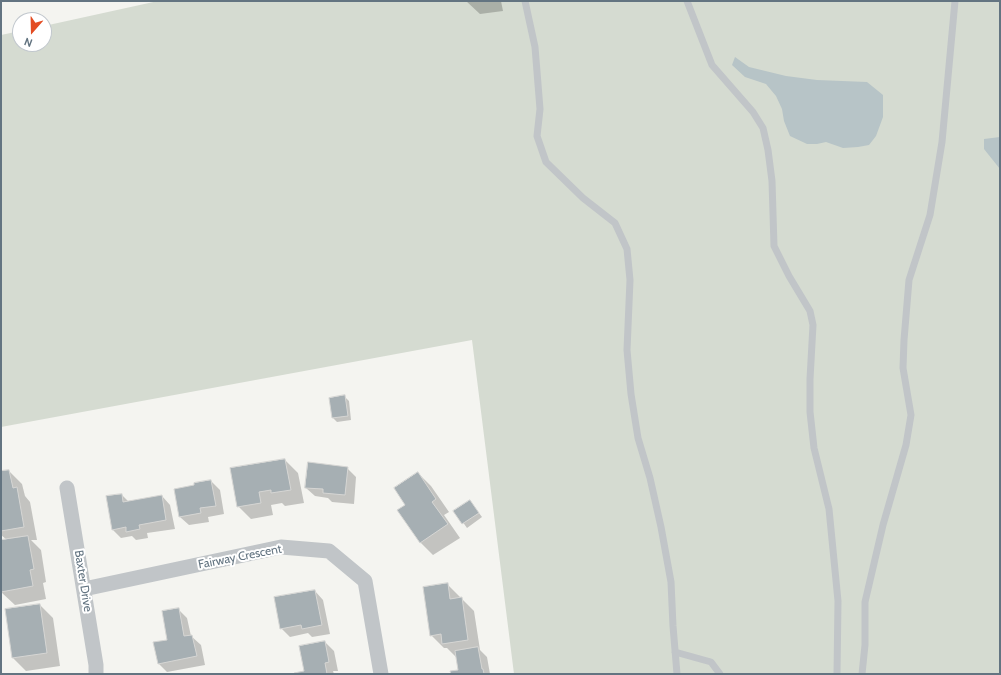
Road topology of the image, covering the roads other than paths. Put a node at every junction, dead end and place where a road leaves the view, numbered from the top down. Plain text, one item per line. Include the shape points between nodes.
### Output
1 (525, 1) edge
2 (686, 1) edge
3 (955, 1) edge
4 (67, 488) dead end
5 (84, 589) junction
6 (675, 652) junction
7 (96, 674) edge
8 (381, 674) edge
9 (677, 674) edge
10 (720, 674) edge
11 (837, 674) edge
12 (862, 674) edge

1 - 6 lane via 536,54 540,109 537,136 546,162 583,198 615,223 627,249 630,280 627,350 631,394 638,438 650,478 671,582
2 - 11 lane via 712,65 753,112 763,128 772,181 774,246 788,276 810,311 813,324 810,412 814,448 830,516 838,601
3 - 12 lane via 942,142 930,215 909,280 903,368 911,415 906,445 864,602 865,645
4 - 5 street, Baxter Drive
5 - 7 street, Baxter Drive
5 - 8 street, Fairway Crescent via 281,547 329,551 365,581
6 - 9 lane
6 - 10 lane via 711,662

